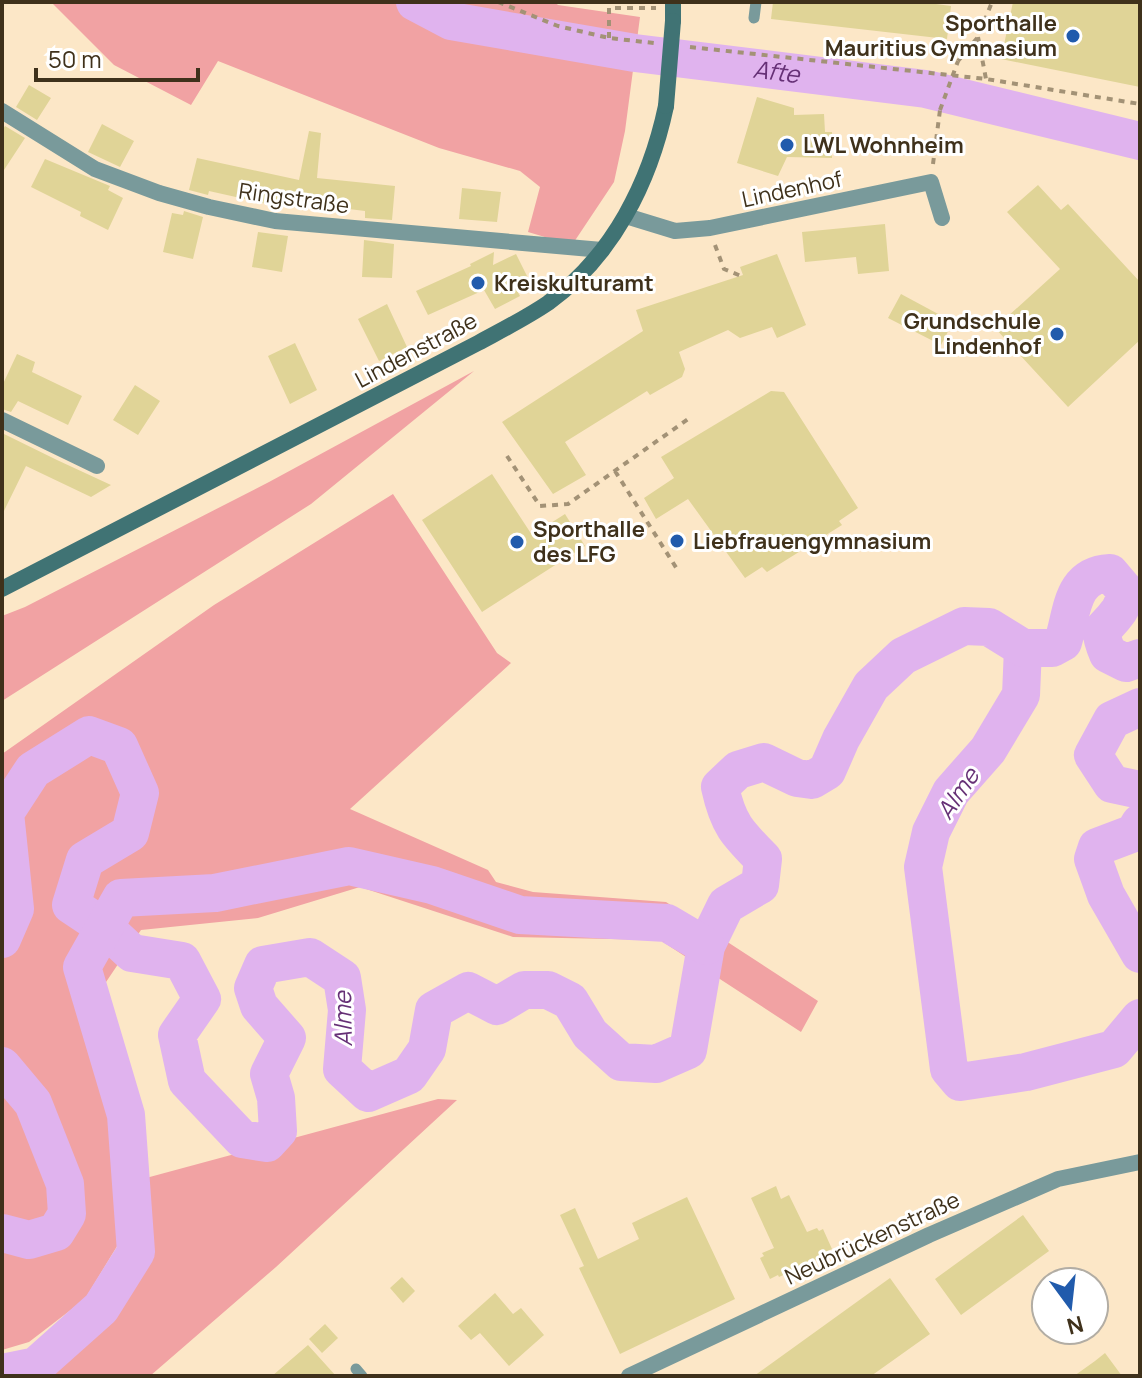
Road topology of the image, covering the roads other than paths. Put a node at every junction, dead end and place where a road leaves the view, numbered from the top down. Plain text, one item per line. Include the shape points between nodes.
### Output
1 (673, 2) edge
2 (756, 2) edge
3 (754, 18) dead end
4 (2, 111) edge
5 (626, 216) junction
6 (942, 218) dead end
7 (602, 250) junction
8 (2, 420) edge
9 (97, 466) dead end
10 (2, 589) edge
11 (1140, 1162) edge
12 (629, 1376) edge

1 - 5 main road, Lindenstraße, bridge via 659,139
2 - 3 lane
4 - 7 street, Ringstraße via 95,169 209,207 275,221
5 - 6 street, Lindenhof via 675,231 710,228 931,182
5 - 7 main road, Lindenstraße
7 - 10 main road, Lindenstraße via 577,279 520,320
8 - 9 street
11 - 12 street, Neubrückenstraße via 1058,1179

